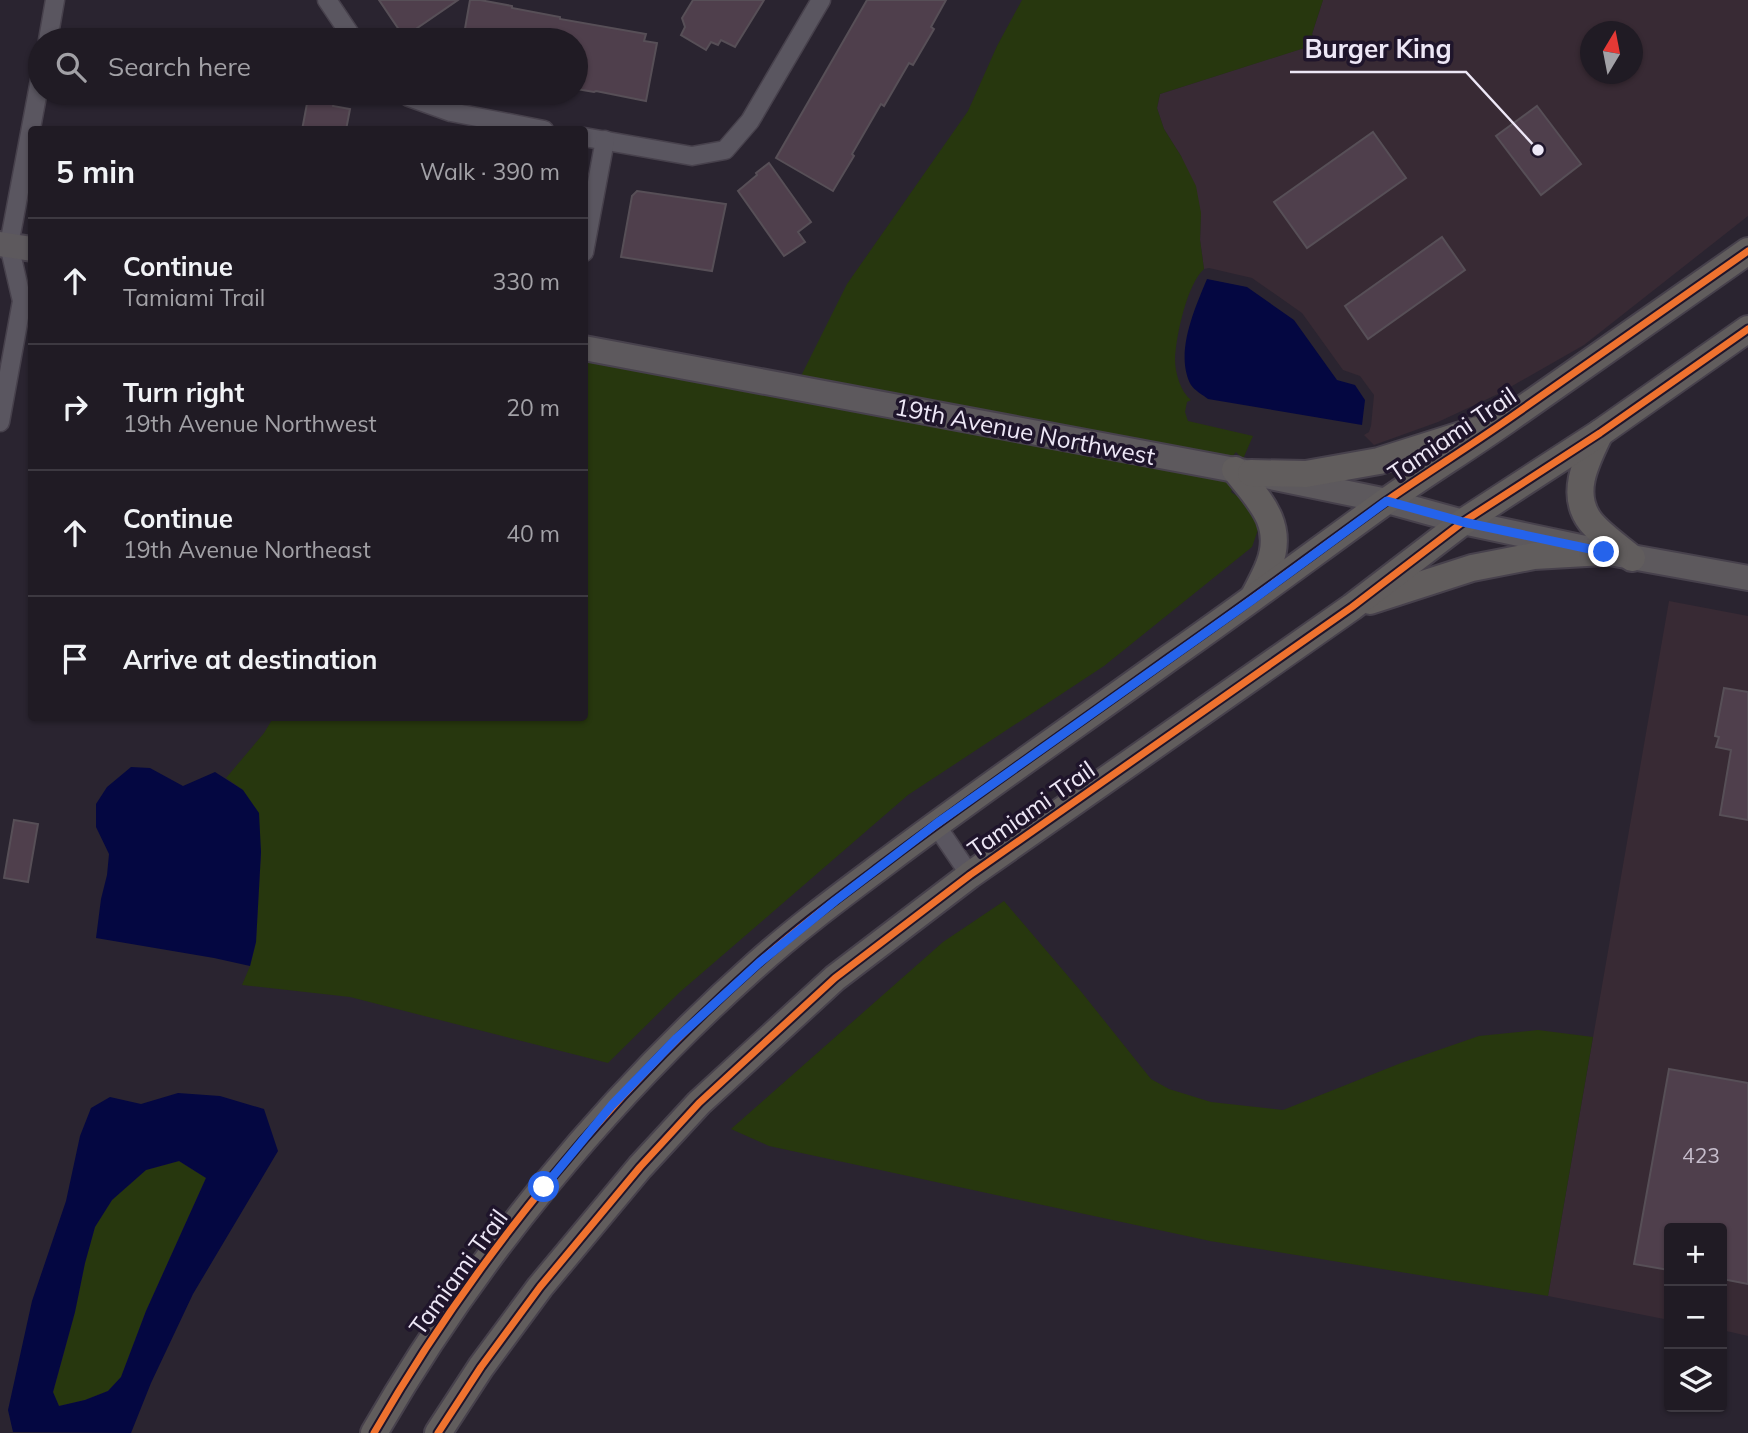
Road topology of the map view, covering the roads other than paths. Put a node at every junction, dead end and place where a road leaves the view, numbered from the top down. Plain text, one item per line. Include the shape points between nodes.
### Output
1 (55, 0) edge
2 (327, 0) edge
3 (821, 0) edge
4 (50, 28) edge
5 (346, 28) edge
6 (36, 105) edge
7 (431, 105) edge
8 (33, 126) edge
9 (523, 126) edge
10 (588, 138) edge
11 (605, 140) junction
12 (28, 157) edge
13 (588, 231) edge
14 (14, 246) edge
15 (1748, 251) edge
16 (1748, 329) edge
17 (588, 349) edge
18 (1506, 421) junction
19 (0, 422) edge
20 (1600, 433) junction
21 (1243, 472) junction
22 (1387, 501) junction
23 (1463, 522) junction
24 (1604, 552) junction
25 (1632, 558) junction
26 (1748, 578) edge
27 (1252, 600) junction
28 (1352, 607) junction
29 (936, 824) junction
30 (970, 876) junction
31 (374, 1433) edge
32 (438, 1433) edge

1 - 4 street
2 - 5 street
3 - 11 street via 750,121 724,150 692,156
6 - 8 street
7 - 9 street
10 - 11 street
11 - 13 street
12 - 14 street
14 - 19 street via 22,301
15 - 18 main road, Tamiami Trail
16 - 20 main road, Tamiami Trail
17 - 21 street, 19th Avenue Northwest
18 - 21 main road via 1379,461 1306,474
18 - 22 main road, Tamiami Trail
20 - 23 main road, Tamiami Trail
20 - 25 main road via 1580,484 1580,504 1591,522
21 - 22 street, 19th Avenue Northwest
21 - 27 main road via 1273,524 1275,543
22 - 23 street, 19th Avenue Northwest
22 - 27 main road, Tamiami Trail
23 - 24 street, 19th Avenue Northwest
23 - 28 main road, Tamiami Trail
24 - 25 street, 19th Avenue Northwest
24 - 28 main road via 1534,556 1472,568
25 - 26 street, 19th Avenue Northwest
27 - 29 main road, Tamiami Trail
28 - 30 main road, Tamiami Trail
29 - 30 street
29 - 31 main road, Tamiami Trail via 759,963 612,1105 472,1282
30 - 32 main road, Tamiami Trail via 835,978 699,1103 540,1287

